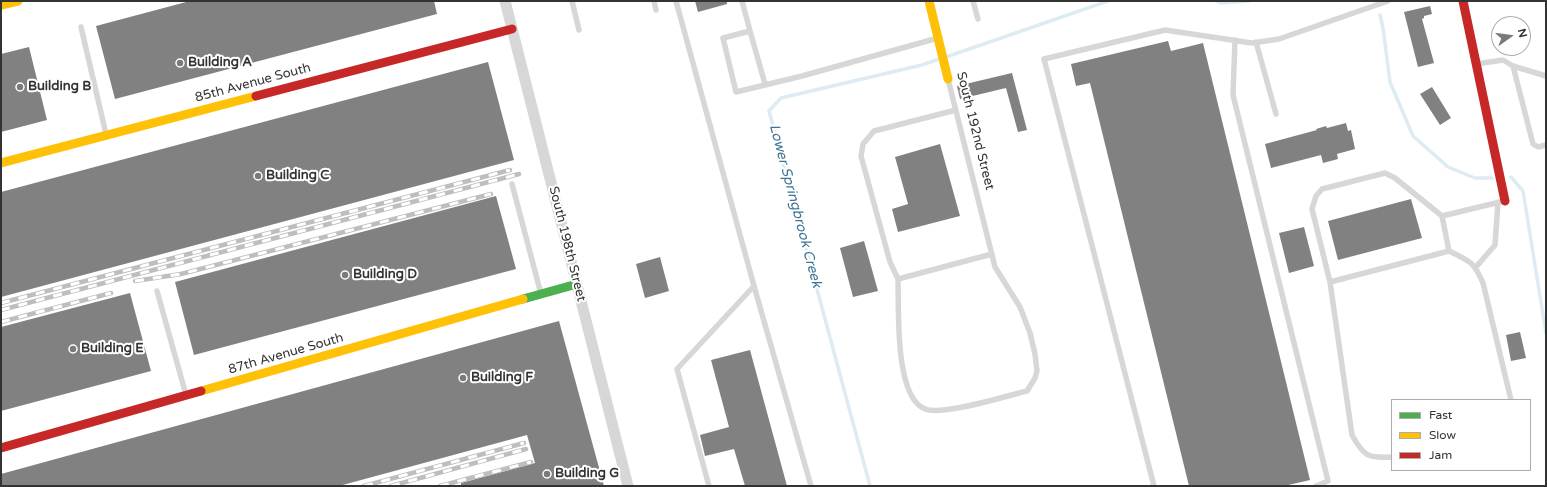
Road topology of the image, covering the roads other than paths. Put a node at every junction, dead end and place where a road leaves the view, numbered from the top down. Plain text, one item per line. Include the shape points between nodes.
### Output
1 (18, 1) edge
2 (505, 1) edge
3 (572, 1) edge
4 (654, 1) edge
5 (676, 1) edge
6 (742, 1) edge
7 (929, 1) edge
8 (973, 1) edge
9 (1388, 1) edge
10 (1464, 1) edge
11 (1, 5) edge
12 (656, 10) dead end
13 (978, 19) dead end
14 (81, 27) dead end
15 (512, 29) junction
16 (579, 30) dead end
17 (750, 31) junction
18 (1235, 40) junction
19 (939, 42) junction
20 (1256, 42) junction
21 (1476, 64) junction
22 (1513, 66) junction
23 (1546, 76) edge
24 (948, 79) joint
25 (765, 84) junction
26 (956, 110) junction
27 (1276, 114) dead end
28 (106, 136) junction
29 (1546, 145) edge
30 (1, 163) edge
31 (512, 184) dead end
32 (1501, 202) junction
33 (1442, 216) junction
34 (1449, 251) junction
35 (992, 254) junction
36 (1476, 267) junction
37 (898, 279) junction
38 (1330, 282) junction
39 (577, 284) junction
40 (754, 286) junction
41 (157, 291) dead end
42 (541, 294) junction
43 (186, 396) junction
44 (1511, 399) edge
45 (1, 448) edge
46 (1391, 457) edge
47 (628, 486) edge
48 (709, 486) edge
49 (811, 486) edge
50 (1154, 486) edge
51 (1316, 486) edge

1 - 11 street
2 - 15 street, South 198th Street
3 - 16 lane
4 - 12 lane
5 - 40 lane
6 - 17 lane
7 - 19 street, South 192nd Street
8 - 13 lane
9 - 20 lane via 1279,39
10 - 21 street
14 - 28 lane
15 - 28 street, 85th Avenue South
15 - 39 street, South 198th Street
17 - 25 lane
17 - 25 lane via 722,38 736,92
18 - 20 lane
18 - 50 lane via 1165,30 1044,59
18 - 51 lane via 1233,95 1328,482
19 - 24 street, South 192nd Street
19 - 25 lane
20 - 27 lane
21 - 22 lane via 1503,60
21 - 32 street
22 - 23 lane
22 - 29 lane via 1533,144 1538,147
24 - 26 lane, South 192nd Street
26 - 35 lane, South 192nd Street
26 - 37 lane via 874,131 863,144 861,156 890,262
28 - 30 street, 85th Avenue South
31 - 42 lane
32 - 33 lane
32 - 36 lane via 1495,244
33 - 34 lane
33 - 38 lane via 1395,178 1385,173 1322,189 1316,196 1312,208
34 - 36 lane
34 - 38 lane
35 - 37 lane
35 - 37 lane, South 192nd Street via 995,267 1020,307 1030,333 1037,371 1027,391 941,411 924,409 912,399 901,363
36 - 44 lane via 1483,284
38 - 46 lane via 1352,435 1360,450 1371,458
39 - 42 street, 87th Avenue South
39 - 47 street, South 198th Street
40 - 48 lane via 677,370
40 - 49 lane
41 - 43 lane
42 - 43 street, 87th Avenue South
43 - 45 street, 87th Avenue South

